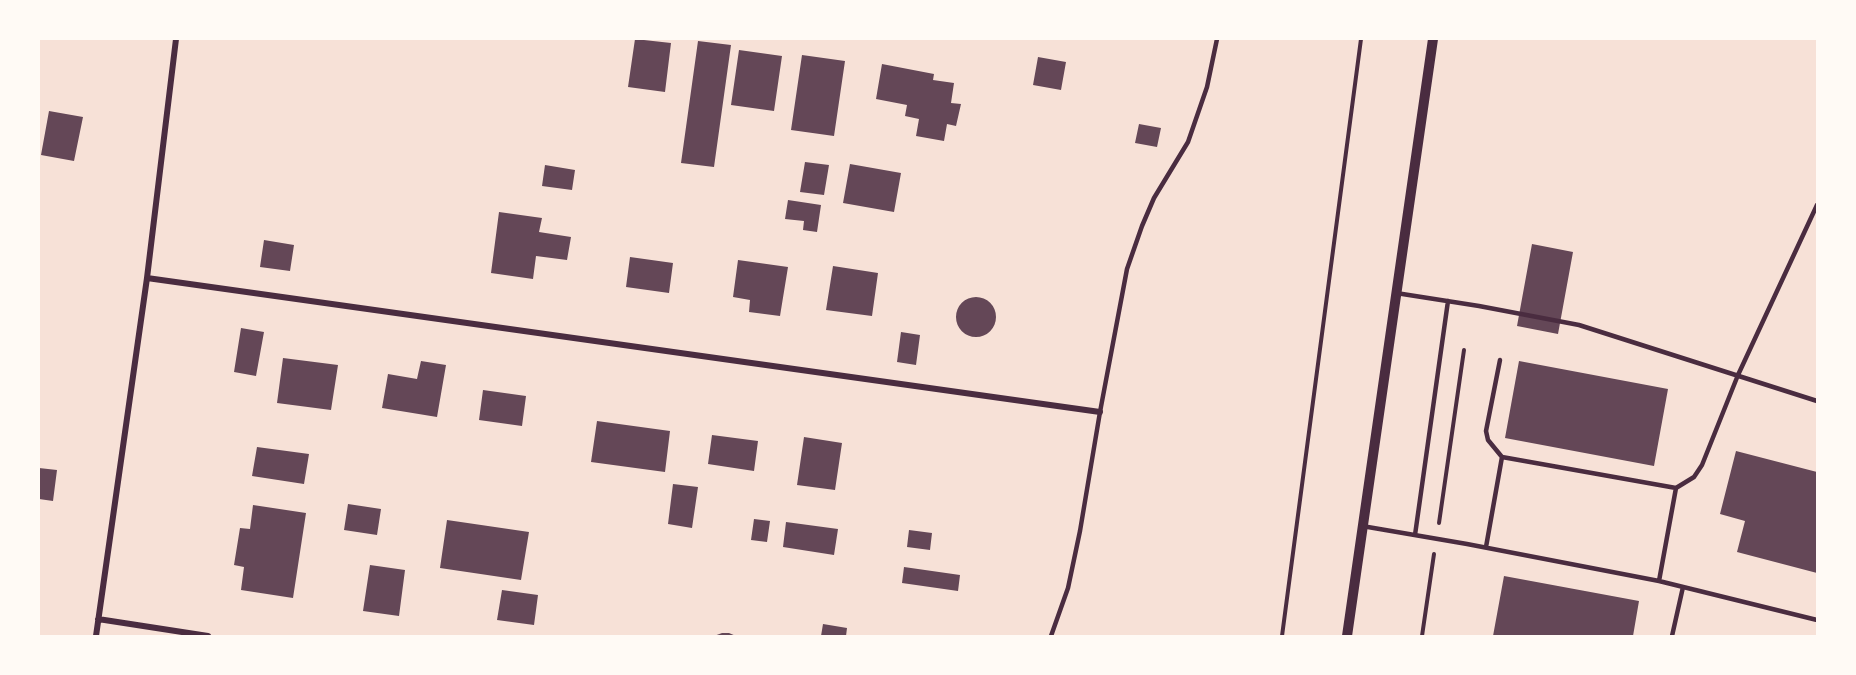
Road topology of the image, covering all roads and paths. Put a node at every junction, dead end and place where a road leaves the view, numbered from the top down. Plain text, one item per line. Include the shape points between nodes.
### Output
1 (176, 39) edge
2 (1217, 39) edge
3 (1361, 39) edge
4 (1433, 39) edge
5 (1817, 205) edge
6 (147, 278) junction
7 (1395, 293) junction
8 (1448, 301) junction
9 (1464, 350) dead end
10 (1500, 360) dead end
11 (1738, 375) junction
12 (1817, 400) edge
13 (1100, 412) junction
14 (1502, 457) junction
15 (1676, 488) junction
16 (1362, 526) junction
17 (1414, 535) junction
18 (1437, 538) junction
19 (1486, 547) junction
20 (1659, 581) junction
21 (1683, 587) junction
22 (99, 619) junction
23 (1817, 620) edge
24 (96, 636) edge
25 (208, 636) edge
26 (1051, 636) edge
27 (1282, 636) edge
28 (1347, 636) edge
29 (1422, 636) edge
30 (1672, 636) edge

1 - 6 street
2 - 13 lane via 1207,87 1188,142 1154,198 1127,270
3 - 27 path
4 - 7 street
5 - 11 lane
6 - 13 street
6 - 22 street
7 - 8 lane
7 - 16 street
8 - 11 lane via 1579,325
8 - 17 lane
9 - 18 path
10 - 14 lane via 1486,431 1488,440
11 - 12 lane
11 - 15 lane via 1702,465 1694,477
13 - 26 lane via 1068,588
14 - 15 lane
14 - 19 lane
15 - 20 lane
16 - 17 lane
16 - 28 street
17 - 18 lane
18 - 19 lane
18 - 29 path
19 - 20 lane
20 - 21 lane
21 - 23 lane
21 - 30 lane
22 - 24 street
22 - 25 street

